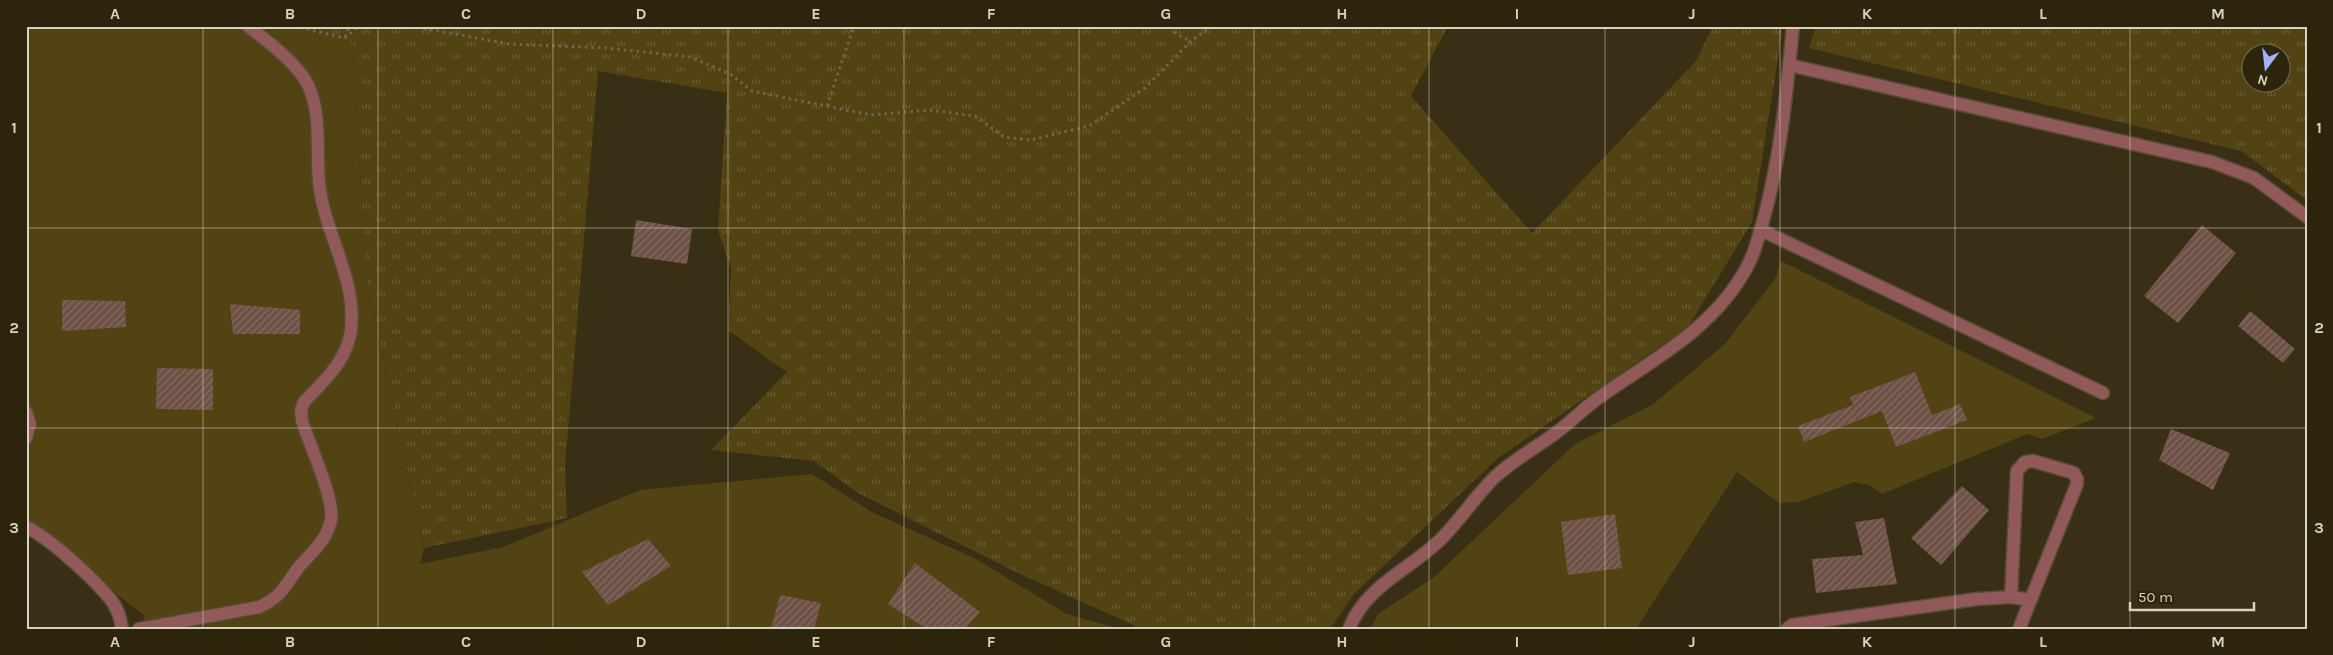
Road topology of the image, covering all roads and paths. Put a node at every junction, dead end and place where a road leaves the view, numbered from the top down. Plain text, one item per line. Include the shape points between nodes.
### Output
1 (248, 26) edge
2 (294, 26) edge
3 (349, 26) edge
4 (359, 26) edge
5 (411, 26) edge
6 (854, 26) edge
7 (1171, 26) edge
8 (1212, 26) edge
9 (1793, 26) edge
10 (345, 38) junction
11 (1191, 42) junction
12 (1790, 65) junction
13 (827, 106) junction
14 (2307, 217) edge
15 (1761, 230) junction
16 (2103, 393) dead end
17 (26, 412) edge
18 (26, 438) edge
19 (26, 527) edge
20 (2011, 597) junction
21 (2031, 600) junction
22 (122, 629) edge
23 (139, 629) edge
24 (1349, 629) edge
25 (1787, 629) edge
26 (2019, 629) edge

1 - 23 street via 274,47 308,84 316,119 323,205 340,255 351,305 351,331 339,364 304,402 301,410 331,504 331,519 319,547 274,600 260,607
2 - 10 path
3 - 10 path
4 - 10 path
5 - 13 path via 510,44 606,48 691,57 732,75 752,91
6 - 13 path
7 - 11 path via 1176,34
8 - 11 path
9 - 12 street
11 - 13 path via 1146,88 1088,126 1031,140 1004,137 975,116 930,110 872,115
12 - 14 street via 2212,162 2254,178
12 - 15 street via 1773,185
15 - 16 street
15 - 24 street via 1748,266 1714,314 1682,341 1596,400 1496,476 1441,539 1377,589 1359,610
17 - 18 street via 30,424
19 - 22 street via 47,539 111,601 121,618
20 - 21 street
20 - 21 street via 2016,477 2020,465 2033,461 2074,473 2078,479
20 - 25 street via 1792,625
21 - 26 street

